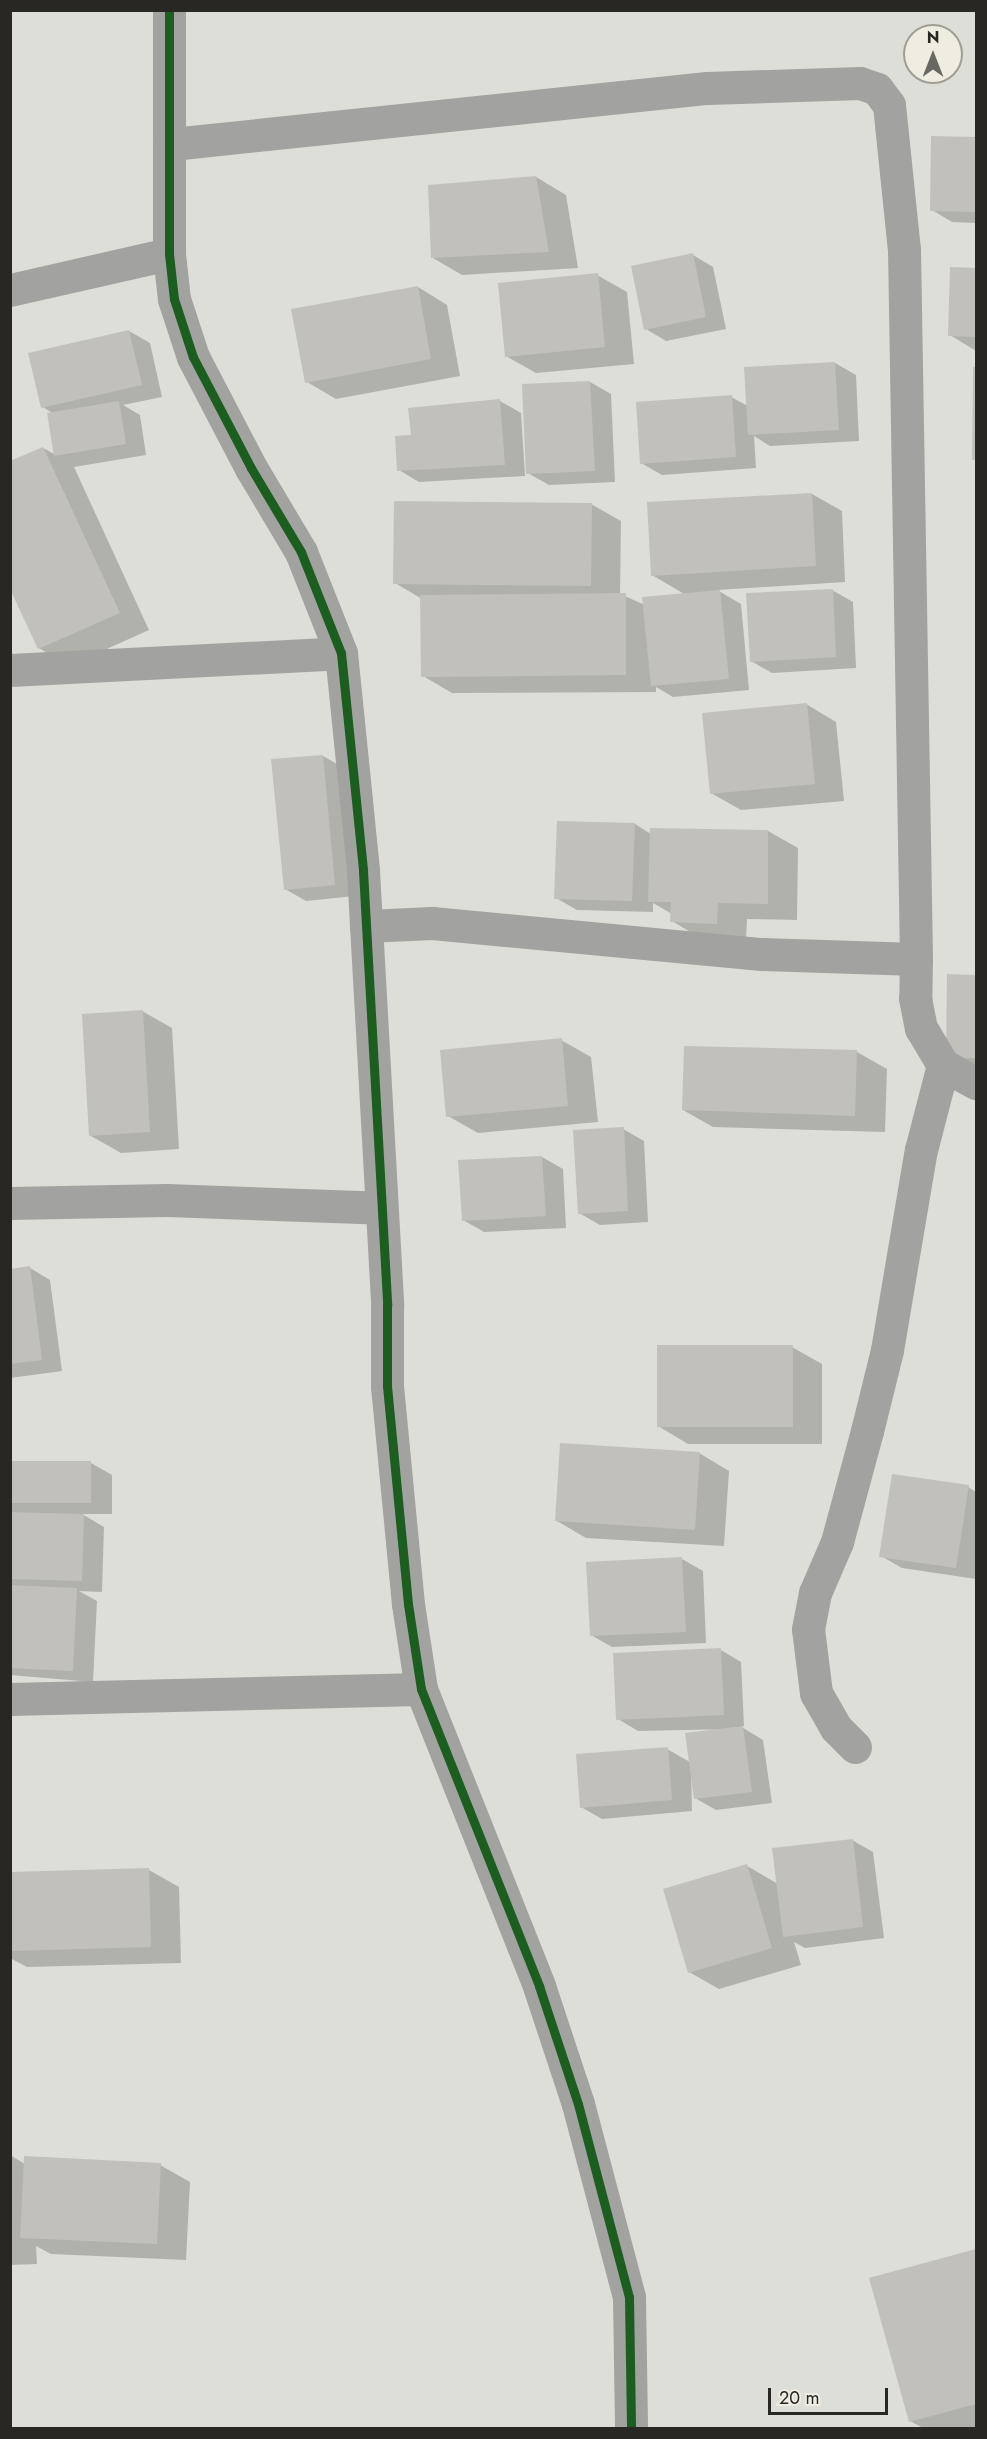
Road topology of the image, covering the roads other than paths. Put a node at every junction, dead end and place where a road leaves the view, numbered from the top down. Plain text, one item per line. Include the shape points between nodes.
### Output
1 (169, 10) edge
2 (172, 144) junction
3 (169, 254) junction
4 (10, 290) edge
5 (340, 653) junction
6 (10, 669) edge
7 (366, 926) junction
8 (916, 959) junction
9 (943, 1065) junction
10 (976, 1083) edge
11 (10, 1203) edge
12 (381, 1208) junction
13 (421, 1689) junction
14 (10, 1699) edge
15 (855, 1748) dead end
16 (631, 2428) edge

1 - 2 street
2 - 3 street
2 - 8 street via 707,88 860,83 877,89 889,105 904,249
3 - 4 street
3 - 5 street via 174,298 193,357 251,468 301,552
5 - 6 street
5 - 7 street via 351,730
7 - 8 street via 432,923 762,954
7 - 12 street
8 - 9 street via 915,998 921,1028
9 - 10 street
9 - 15 street via 921,1150 887,1350 837,1542 815,1593 808,1629 816,1693 836,1728
11 - 12 street via 167,1200
12 - 13 street via 387,1386 408,1604
13 - 14 street
13 - 16 street via 539,1986 578,2104 629,2296

